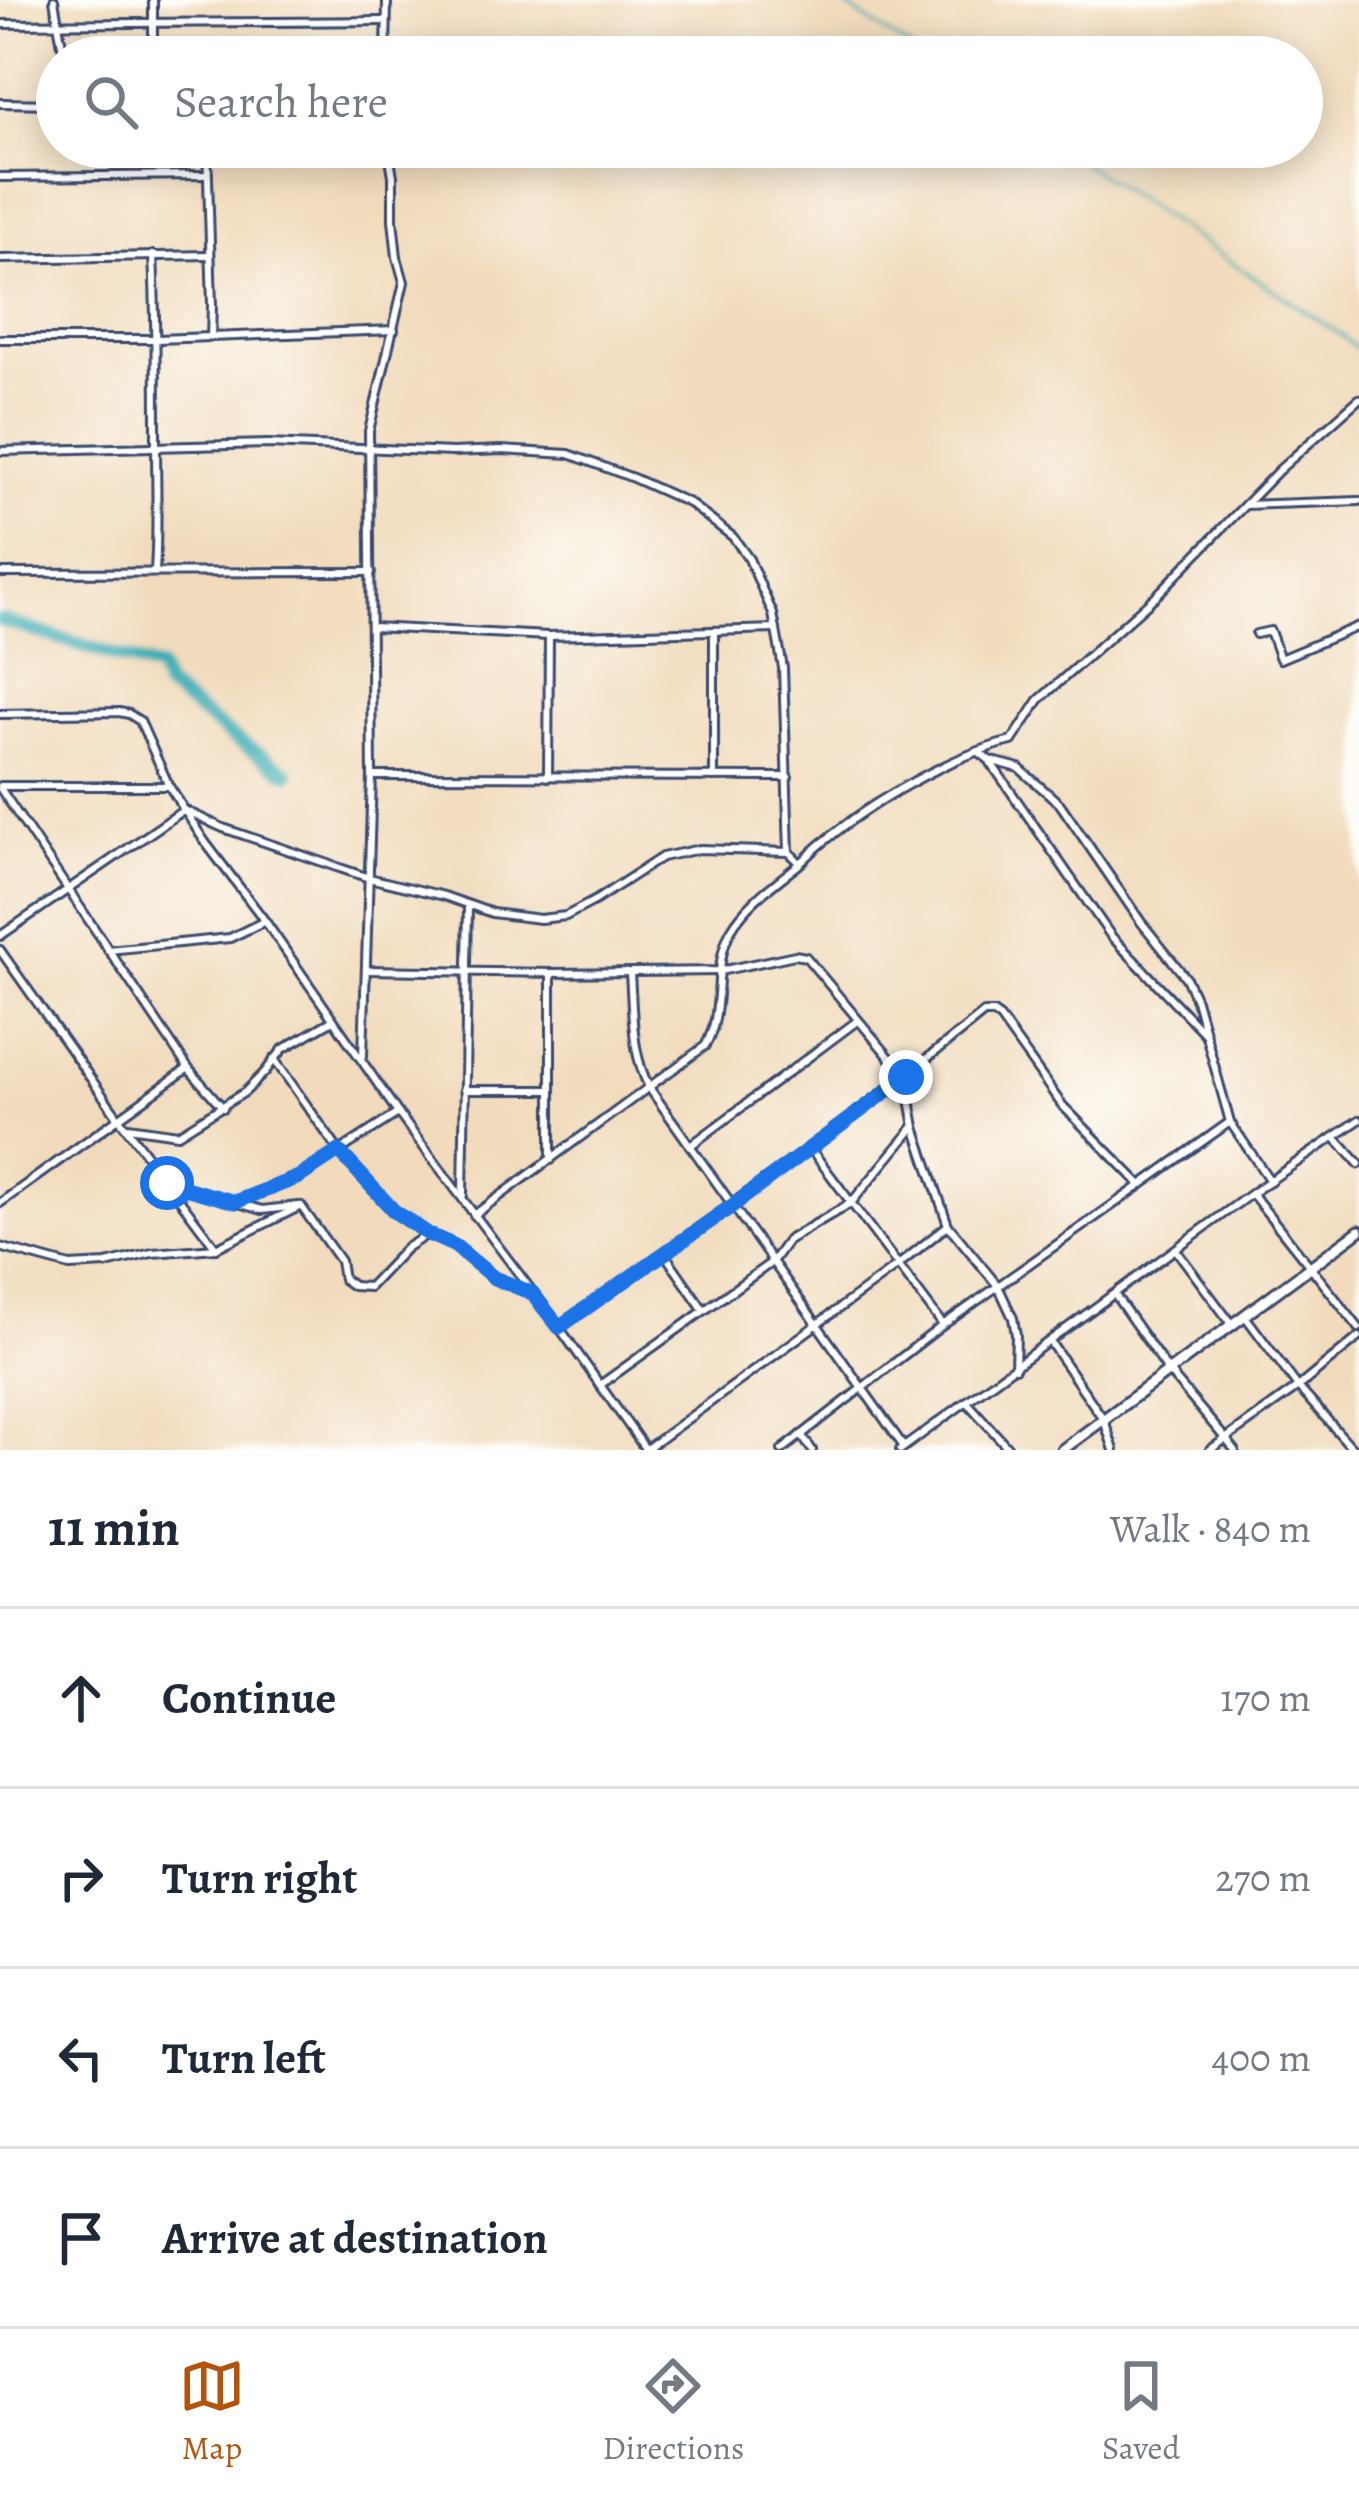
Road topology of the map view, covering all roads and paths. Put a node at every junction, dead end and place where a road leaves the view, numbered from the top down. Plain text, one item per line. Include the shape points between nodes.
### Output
1 (54, 0) edge
2 (153, 0) edge
3 (387, 0) edge
4 (153, 21) junction
5 (386, 21) junction
6 (58, 23) junction
7 (0, 24) edge
8 (60, 36) edge
9 (153, 36) edge
10 (386, 36) edge
11 (0, 104) edge
12 (36, 104) edge
13 (207, 168) edge
14 (392, 168) edge
15 (207, 175) junction
16 (0, 177) edge
17 (153, 255) junction
18 (209, 255) junction
19 (0, 259) edge
20 (394, 330) junction
21 (211, 337) junction
22 (157, 339) junction
23 (0, 340) edge
24 (1359, 399) edge
25 (156, 448) junction
26 (368, 448) junction
27 (0, 452) edge
28 (1359, 501) edge
29 (1245, 505) junction
30 (155, 571) junction
31 (371, 572) junction
32 (0, 573) edge
33 (1359, 626) edge
34 (372, 627) junction
35 (776, 629) junction
36 (715, 631) junction
37 (1256, 634) dead end
38 (549, 636) junction
39 (0, 714) edge
40 (978, 751) junction
41 (989, 760) junction
42 (372, 776) junction
43 (548, 777) junction
44 (714, 777) junction
45 (788, 777) junction
46 (169, 786) junction
47 (0, 787) edge
48 (184, 809) junction
49 (789, 852) junction
50 (800, 863) junction
51 (369, 878) junction
52 (68, 890) junction
53 (468, 905) junction
54 (266, 921) junction
55 (0, 936) edge
56 (0, 950) edge
57 (109, 950) junction
58 (366, 970) junction
59 (719, 970) junction
60 (465, 972) junction
61 (551, 973) junction
62 (630, 973) junction
63 (334, 1019) junction
64 (857, 1021) junction
65 (1207, 1036) junction
66 (274, 1059) junction
67 (363, 1059) junction
68 (188, 1068) junction
69 (906, 1077) junction
70 (650, 1088) junction
71 (464, 1090) junction
72 (551, 1090) junction
73 (223, 1108) junction
74 (398, 1113) junction
75 (118, 1117) junction
76 (1359, 1120) edge
77 (1230, 1122) junction
78 (125, 1126) junction
79 (915, 1127) junction
80 (1335, 1136) junction
81 (690, 1146) junction
82 (810, 1148) junction
83 (339, 1151) junction
84 (551, 1160) junction
85 (1359, 1164) edge
86 (1270, 1181) junction
87 (167, 1183) junction
88 (1141, 1185) junction
89 (1252, 1193) junction
90 (463, 1197) junction
91 (235, 1202) junction
92 (0, 1203) edge
93 (851, 1203) junction
94 (301, 1206) junction
95 (732, 1206) junction
96 (474, 1214) junction
97 (948, 1225) junction
98 (1359, 1231) edge
99 (428, 1234) junction
100 (0, 1247) edge
101 (216, 1248) junction
102 (1176, 1250) junction
103 (664, 1253) junction
104 (772, 1262) junction
105 (897, 1265) junction
106 (1310, 1265) junction
107 (998, 1286) junction
108 (532, 1293) junction
109 (1115, 1295) junction
110 (704, 1310) junction
111 (1245, 1316) junction
112 (817, 1323) junction
113 (943, 1325) junction
114 (1233, 1326) junction
115 (559, 1327) junction
116 (1359, 1332) edge
117 (1051, 1342) junction
118 (1015, 1368) junction
119 (1168, 1372) junction
120 (601, 1385) junction
121 (1298, 1387) junction
122 (863, 1389) junction
123 (967, 1402) junction
124 (1104, 1420) junction
125 (801, 1436) junction
126 (1224, 1439) junction
127 (646, 1449) edge
128 (903, 1449) edge
129 (782, 1450) edge
130 (812, 1450) edge
131 (1010, 1450) edge
132 (1062, 1450) edge
133 (1114, 1450) edge
134 (1210, 1450) edge
135 (1235, 1450) edge
136 (1354, 1450) edge

1 - 6 street
2 - 4 street
3 - 5 street
4 - 5 street
4 - 6 street
4 - 9 street
5 - 10 street
6 - 7 street
6 - 8 street
11 - 12 street
13 - 15 street
14 - 20 street via 404,282
15 - 16 street
15 - 18 street
17 - 18 street
17 - 19 street
17 - 22 street
18 - 21 street
20 - 21 street
20 - 26 street
21 - 22 street
22 - 23 street
22 - 25 street
24 - 29 street
25 - 26 street
25 - 27 street
25 - 30 street
26 - 31 street
26 - 35 street via 569,454 633,478 689,503 733,537
28 - 29 street
29 - 40 street via 1039,700 1012,741
30 - 31 street
30 - 32 street
31 - 34 street
33 - 37 street via 1280,659 1270,631
34 - 38 street
34 - 42 street
35 - 36 street
35 - 45 street
36 - 38 street
36 - 44 street
38 - 43 street
39 - 46 street via 130,714
40 - 41 street
40 - 50 street via 879,804
41 - 65 street via 1111,936
41 - 65 street via 1019,768 1060,804 1186,978
42 - 43 street
42 - 51 street
43 - 44 street
44 - 45 street
45 - 49 street
46 - 47 street
46 - 48 street
47 - 52 street
48 - 51 street
48 - 52 street
48 - 54 street
49 - 50 street
49 - 53 street via 700,849 662,857 566,916 492,914
50 - 59 street via 739,920
51 - 53 street
51 - 58 street
52 - 55 street
52 - 57 street
53 - 60 street
54 - 57 street via 230,938
54 - 63 street
56 - 75 street
57 - 68 street
58 - 60 street
58 - 67 street
59 - 62 street
59 - 64 street via 806,958
59 - 70 street via 705,1046
60 - 61 street
60 - 71 street
61 - 62 street
61 - 72 street
62 - 70 street via 636,1052
63 - 66 street
63 - 67 street
64 - 69 street
64 - 81 street
65 - 77 street
66 - 73 street
66 - 83 street
67 - 74 street
68 - 73 street
68 - 75 street
69 - 79 street
69 - 82 street
69 - 88 street via 993,1013 1073,1118
70 - 81 street
70 - 84 street
71 - 72 street
71 - 90 street
72 - 84 street
73 - 78 street via 178,1133
74 - 83 street
74 - 90 street
75 - 78 street
75 - 92 street
76 - 80 street
77 - 86 street
77 - 88 street
78 - 87 street
79 - 93 street
79 - 97 street
80 - 85 street
80 - 86 street
81 - 95 street
82 - 93 street
82 - 95 street
83 - 91 street
83 - 99 street via 394,1211
84 - 96 street
86 - 89 street
87 - 91 street
87 - 101 street
88 - 107 street
89 - 102 street
89 - 106 street
90 - 96 street
91 - 94 street via 262,1210
93 - 104 street via 788,1240
93 - 105 street
94 - 99 street via 353,1286 369,1287
94 - 101 street
95 - 103 street
95 - 104 street
96 - 108 street
97 - 105 street
97 - 107 street
98 - 106 street
99 - 108 street
100 - 101 street via 70,1266
102 - 109 street
102 - 114 street
103 - 110 street
103 - 115 street
104 - 110 street
104 - 112 street
105 - 112 street
105 - 113 street
106 - 111 street
106 - 116 street
107 - 113 street
107 - 118 street via 1016,1328
108 - 115 street
109 - 117 street
109 - 119 street
110 - 120 street
111 - 114 street
111 - 121 street
112 - 122 street
112 - 127 street
113 - 122 street
114 - 119 street
115 - 120 street
116 - 121 street
117 - 118 street
117 - 124 street
118 - 123 street
119 - 124 street
119 - 126 street
120 - 127 street
121 - 126 street
121 - 136 street
122 - 125 street
122 - 128 street
123 - 128 street
123 - 131 street
124 - 132 street
124 - 133 street
125 - 129 street
125 - 130 street
126 - 134 street
126 - 135 street

